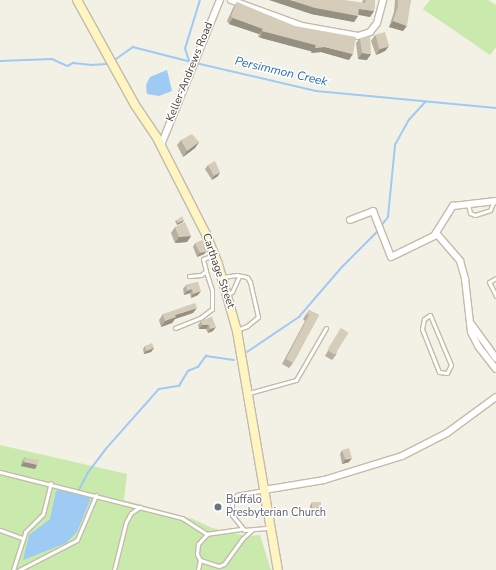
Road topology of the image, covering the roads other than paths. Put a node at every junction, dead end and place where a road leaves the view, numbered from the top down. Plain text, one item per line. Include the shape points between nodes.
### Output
1 (77, 0) edge
2 (220, 0) edge
3 (231, 0) edge
4 (383, 0) edge
5 (161, 145) junction
6 (495, 201) edge
7 (468, 204) junction
8 (350, 220) dead end
9 (436, 233) junction
10 (214, 255) junction
11 (206, 271) junction
12 (189, 276) dead end
13 (239, 276) junction
14 (222, 278) junction
15 (496, 278) edge
16 (228, 294) junction
17 (496, 296) edge
18 (472, 326) junction
19 (175, 328) dead end
20 (326, 328) dead end
21 (237, 330) junction
22 (496, 358) edge
23 (451, 365) joint
24 (496, 369) edge
25 (248, 393) junction
26 (496, 397) edge
27 (0, 472) edge
28 (51, 483) junction
29 (264, 490) junction
30 (96, 495) junction
31 (140, 507) junction
32 (271, 528) junction
33 (241, 529) junction
34 (0, 530) edge
35 (252, 530) junction
36 (207, 534) junction
37 (22, 538) junction
38 (200, 560) junction
39 (13, 570) edge
40 (19, 570) edge
41 (114, 570) edge
42 (198, 570) edge
43 (278, 570) edge

1 - 5 main road, Carthage Street via 135,105
2 - 5 street, Keller-Andrews Road
3 - 4 street via 302,26 358,36 370,32 377,23
5 - 10 main road, Carthage Street
6 - 7 street
6 - 7 lane via 490,210 475,215 470,213
7 - 9 street via 453,206
8 - 9 street via 373,211 391,257
9 - 18 street via 460,261
10 - 11 lane via 203,259
10 - 14 main road, Carthage Street
11 - 12 lane via 201,276
11 - 19 lane via 212,290 212,309 200,318
13 - 14 lane
13 - 16 lane via 232,292
13 - 21 lane via 247,277 250,282 258,317
14 - 16 main road, Carthage Street
15 - 17 lane via 489,282
16 - 21 main road, Carthage Street
18 - 22 street
18 - 24 street via 471,332 478,346
20 - 25 lane via 296,380
21 - 25 main road, Carthage Street
23 - 23 lane via 439,336 430,315 424,319 422,329 439,372 448,373
25 - 29 main road, Carthage Street
26 - 29 street via 453,430 402,456 335,478
27 - 28 lane
28 - 30 lane
28 - 37 lane via 42,514
29 - 32 main road, Carthage Street
29 - 33 lane via 242,493 234,499 232,515
30 - 31 lane
30 - 40 lane via 77,540
31 - 36 lane via 182,518
31 - 41 lane via 131,513 126,522
32 - 35 lane
32 - 43 main road, Carthage Street
33 - 35 lane
33 - 36 lane
34 - 37 lane
35 - 38 lane via 224,564 219,566
36 - 38 lane via 198,544 197,554
37 - 39 lane
38 - 42 lane

